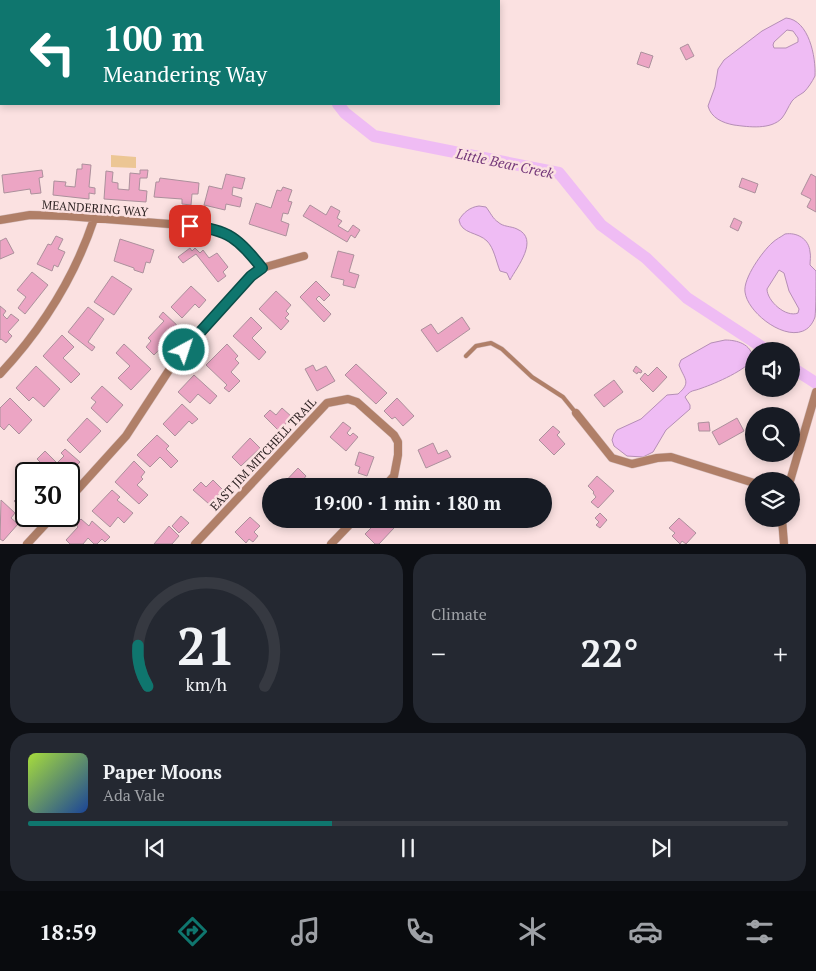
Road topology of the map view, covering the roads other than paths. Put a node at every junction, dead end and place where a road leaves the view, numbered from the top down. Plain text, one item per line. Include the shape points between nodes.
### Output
1 (94, 218) junction
2 (0, 220) edge
3 (304, 256) dead end
4 (262, 268) junction
5 (466, 356) dead end
6 (0, 374) edge
7 (816, 392) edge
8 (576, 413) joint
9 (793, 472) edge
10 (392, 478) edge
11 (745, 479) edge
12 (80, 487) edge
13 (43, 527) edge
14 (783, 527) edge
15 (346, 528) edge
16 (27, 544) edge
17 (195, 544) edge
18 (331, 544) edge
19 (784, 544) edge

1 - 2 street, MEANDERING WAY via 30,215
1 - 4 street, MEANDERING WAY via 208,227 234,237
1 - 6 street via 61,295
3 - 4 street
4 - 12 street via 193,339 126,436
5 - 8 lane via 476,346 491,344 502,349
7 - 9 street
8 - 11 street via 612,458 619,461 632,464 671,457
10 - 17 street, EAST JIM MITCHELL TRAIL via 399,450 394,435 357,402 348,399 327,403
13 - 16 street
14 - 19 street
15 - 18 street

